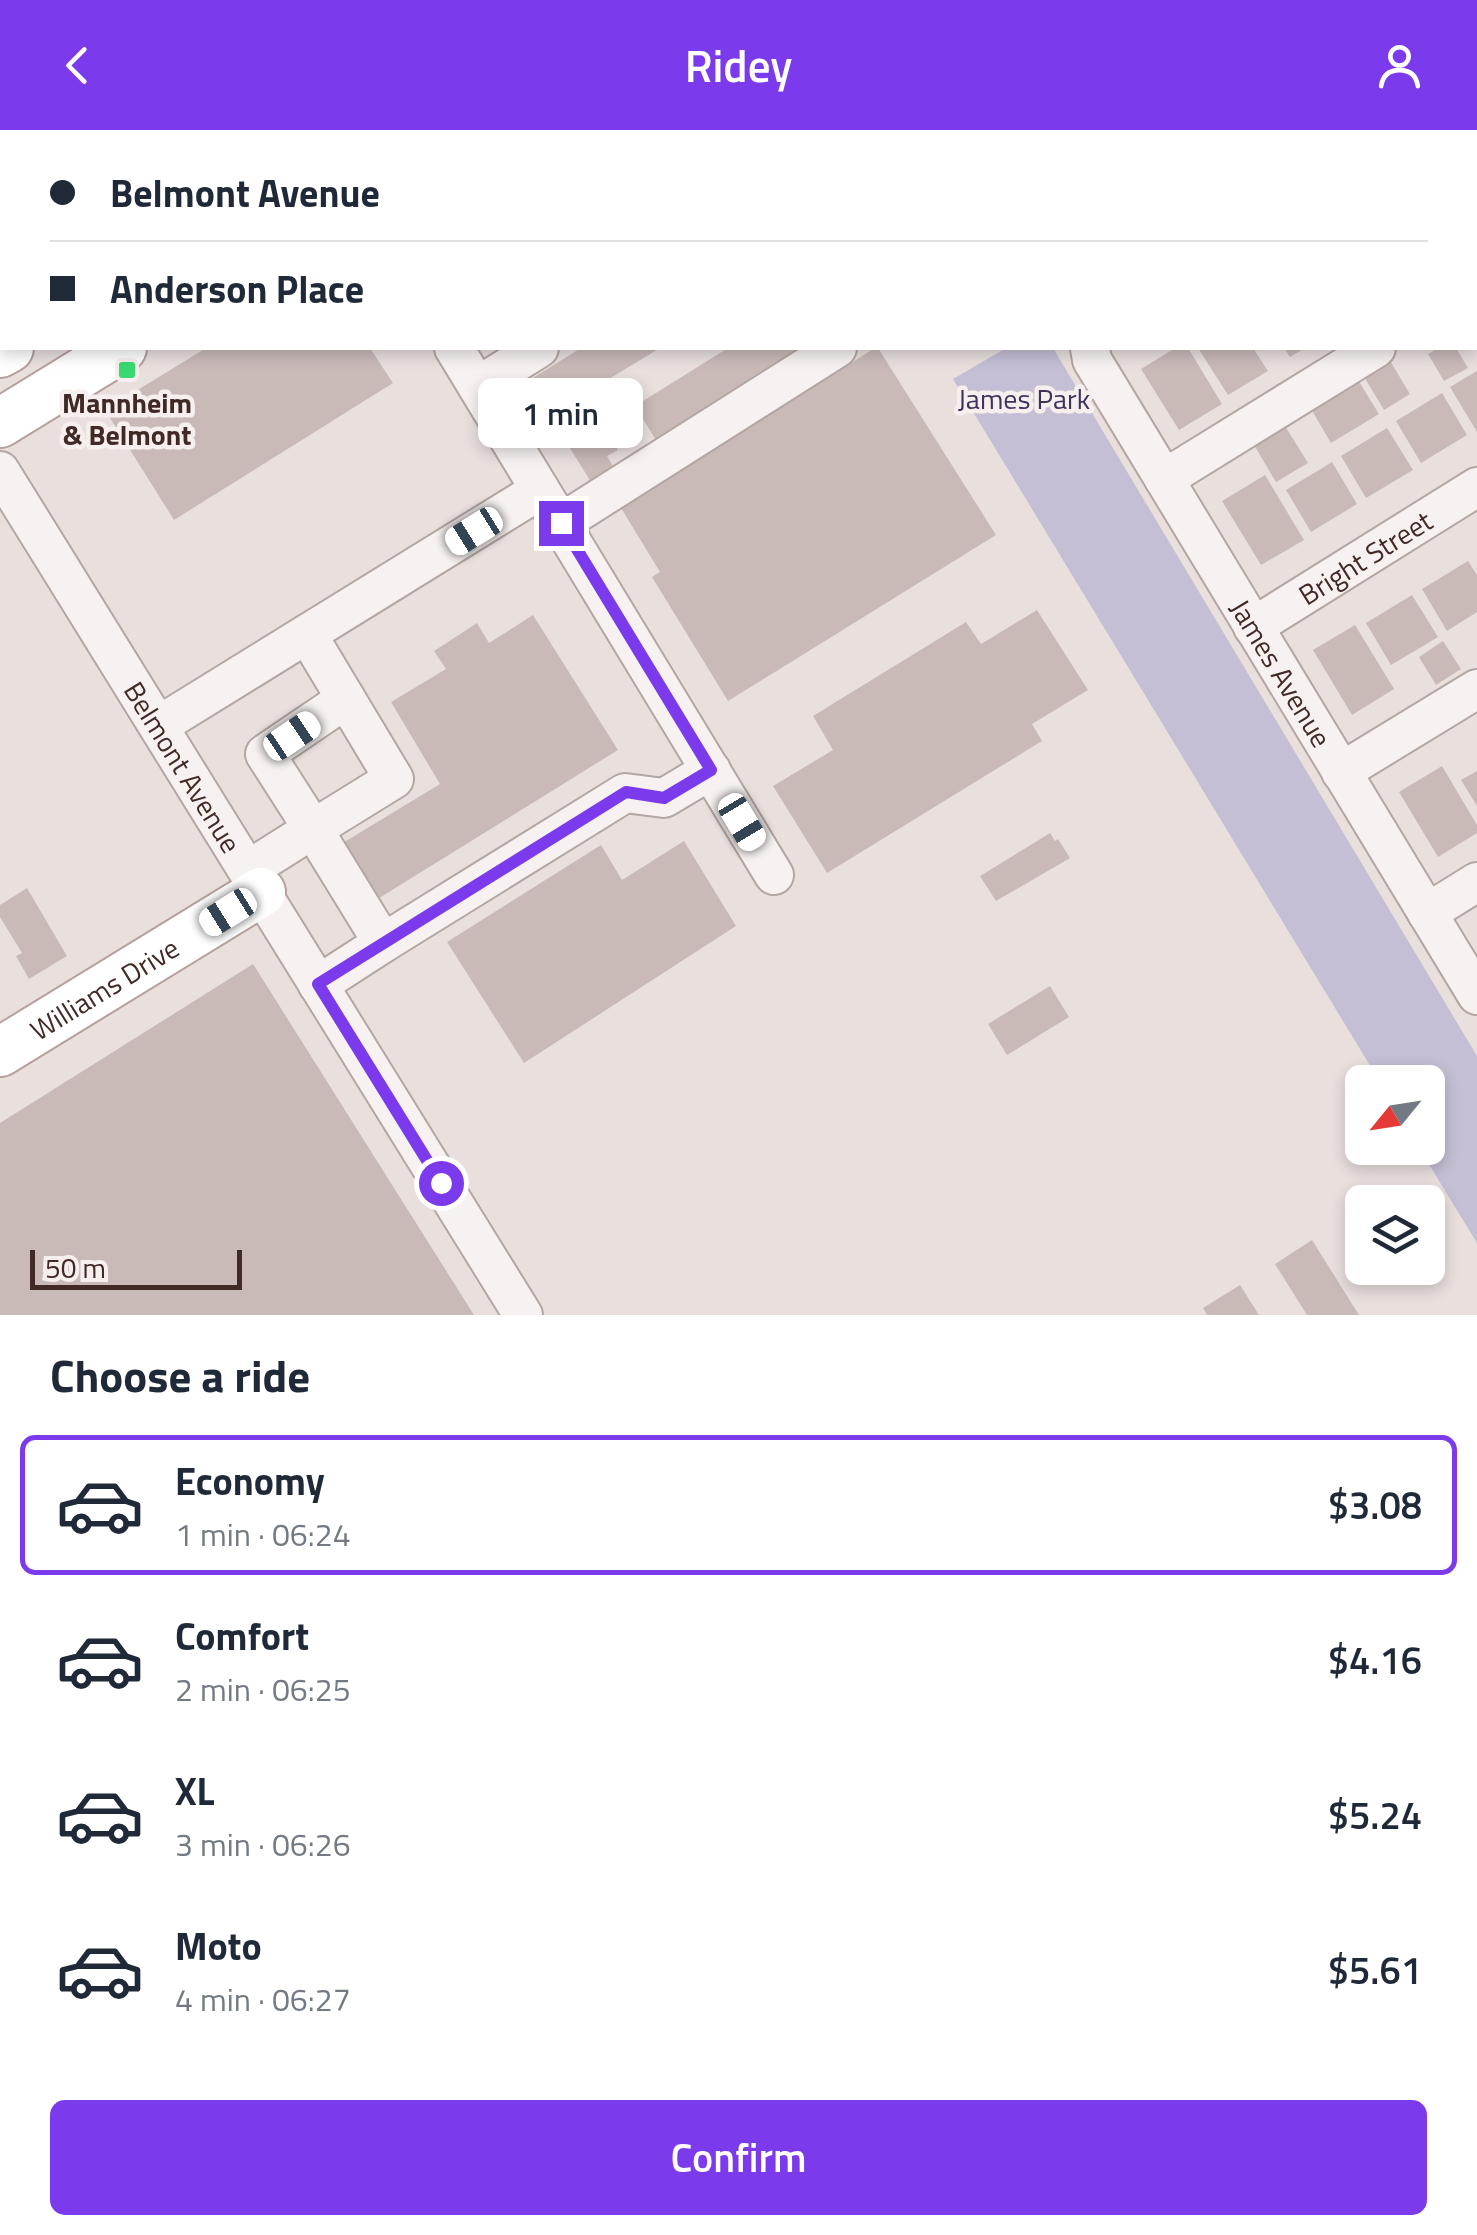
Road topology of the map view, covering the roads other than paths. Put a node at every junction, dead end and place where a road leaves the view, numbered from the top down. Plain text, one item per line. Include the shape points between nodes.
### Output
1 (119, 350) edge
2 (455, 350) edge
3 (536, 350) edge
4 (834, 350) edge
5 (1090, 350) edge
6 (1373, 350) edge
7 (478, 386) junction
8 (0, 423) edge
9 (0, 471) edge
10 (1164, 479) junction
11 (1477, 487) edge
12 (540, 490) junction
13 (561, 523) junction
14 (1253, 626) junction
15 (307, 634) junction
16 (1477, 690) edge
17 (346, 699) junction
18 (158, 726) junction
19 (711, 770) junction
20 (1341, 772) junction
21 (313, 829) junction
22 (774, 874) dead end
23 (254, 881) junction
24 (1477, 882) edge
25 (1427, 912) junction
26 (383, 943) junction
27 (318, 984) junction
28 (1477, 995) edge
29 (0, 1052) edge
30 (523, 1315) edge

1 - 8 main road
2 - 7 street
3 - 7 street
4 - 13 street
5 - 10 street, James Avenue
6 - 10 street
7 - 12 street
9 - 18 street, Belmont Avenue
10 - 14 street, James Avenue
11 - 14 street, Bright Street
12 - 13 street
12 - 15 street
13 - 19 street
14 - 20 street, James Avenue
15 - 17 street
15 - 18 street
16 - 20 street
17 - 21 street via 264,754
17 - 21 street via 394,779
18 - 23 street, Belmont Avenue
19 - 22 street
19 - 26 street via 664,798 626,792
20 - 25 street, James Avenue
21 - 23 street
21 - 26 street
23 - 27 street, Belmont Avenue
23 - 29 main road, Williams Drive
24 - 25 street
25 - 28 street, James Avenue
26 - 27 street
27 - 30 street, Belmont Avenue

